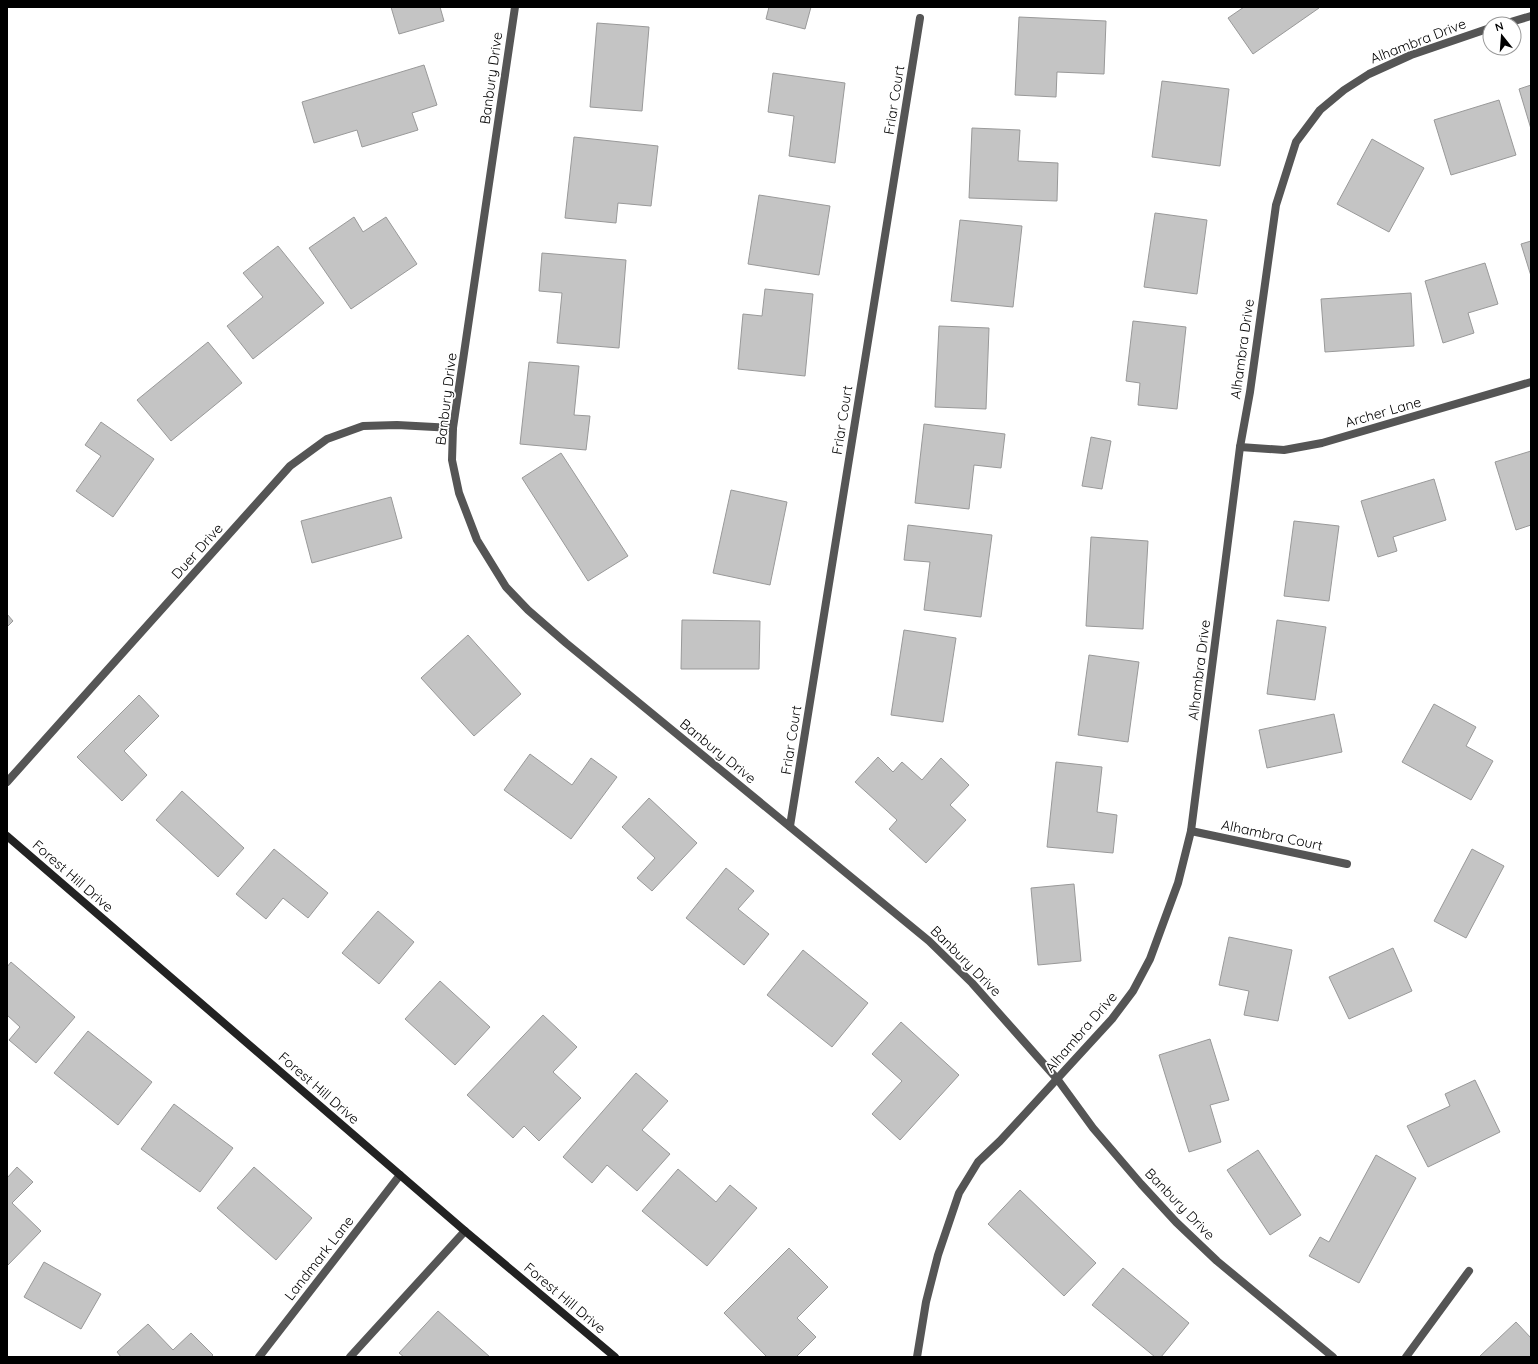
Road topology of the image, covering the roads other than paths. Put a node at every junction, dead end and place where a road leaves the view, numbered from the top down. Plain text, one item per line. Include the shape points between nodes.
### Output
1 (515, 7) edge
2 (920, 18) dead end
3 (1482, 31) edge
4 (1531, 382) edge
5 (453, 428) junction
6 (1240, 447) junction
7 (7, 782) edge
8 (790, 826) junction
9 (1191, 831) junction
10 (7, 836) edge
11 (1347, 864) dead end
12 (1058, 1080) junction
13 (400, 1175) junction
14 (465, 1231) junction
15 (1469, 1271) dead end
16 (259, 1357) edge
17 (350, 1357) edge
18 (615, 1357) edge
19 (917, 1357) edge
20 (1333, 1357) edge
21 (1406, 1357) edge

1 - 5 street, Banbury Drive
2 - 8 street, Friar Court
3 - 6 street, Alhambra Drive via 1410,55 1368,74 1320,110 1296,142 1276,205
4 - 6 street, Archer Lane via 1322,443 1284,450
5 - 7 street, Duer Drive via 397,424 363,426 327,439 290,466
5 - 8 street, Banbury Drive via 452,460 459,493 477,540 506,587 566,643
6 - 9 street, Alhambra Drive
8 - 12 street, Banbury Drive via 929,941 972,983
9 - 11 street, Alhambra Court
9 - 12 street, Alhambra Drive via 1175,890 1150,959 1133,991
10 - 13 street, Forest Hill Drive
12 - 19 street, Alhambra Drive via 978,1162 959,1193 936,1262
12 - 20 street, Banbury Drive via 1093,1128 1176,1222 1217,1261
13 - 14 street, Forest Hill Drive
13 - 16 street, Landmark Lane
14 - 17 street
14 - 18 street, Forest Hill Drive
15 - 21 street

